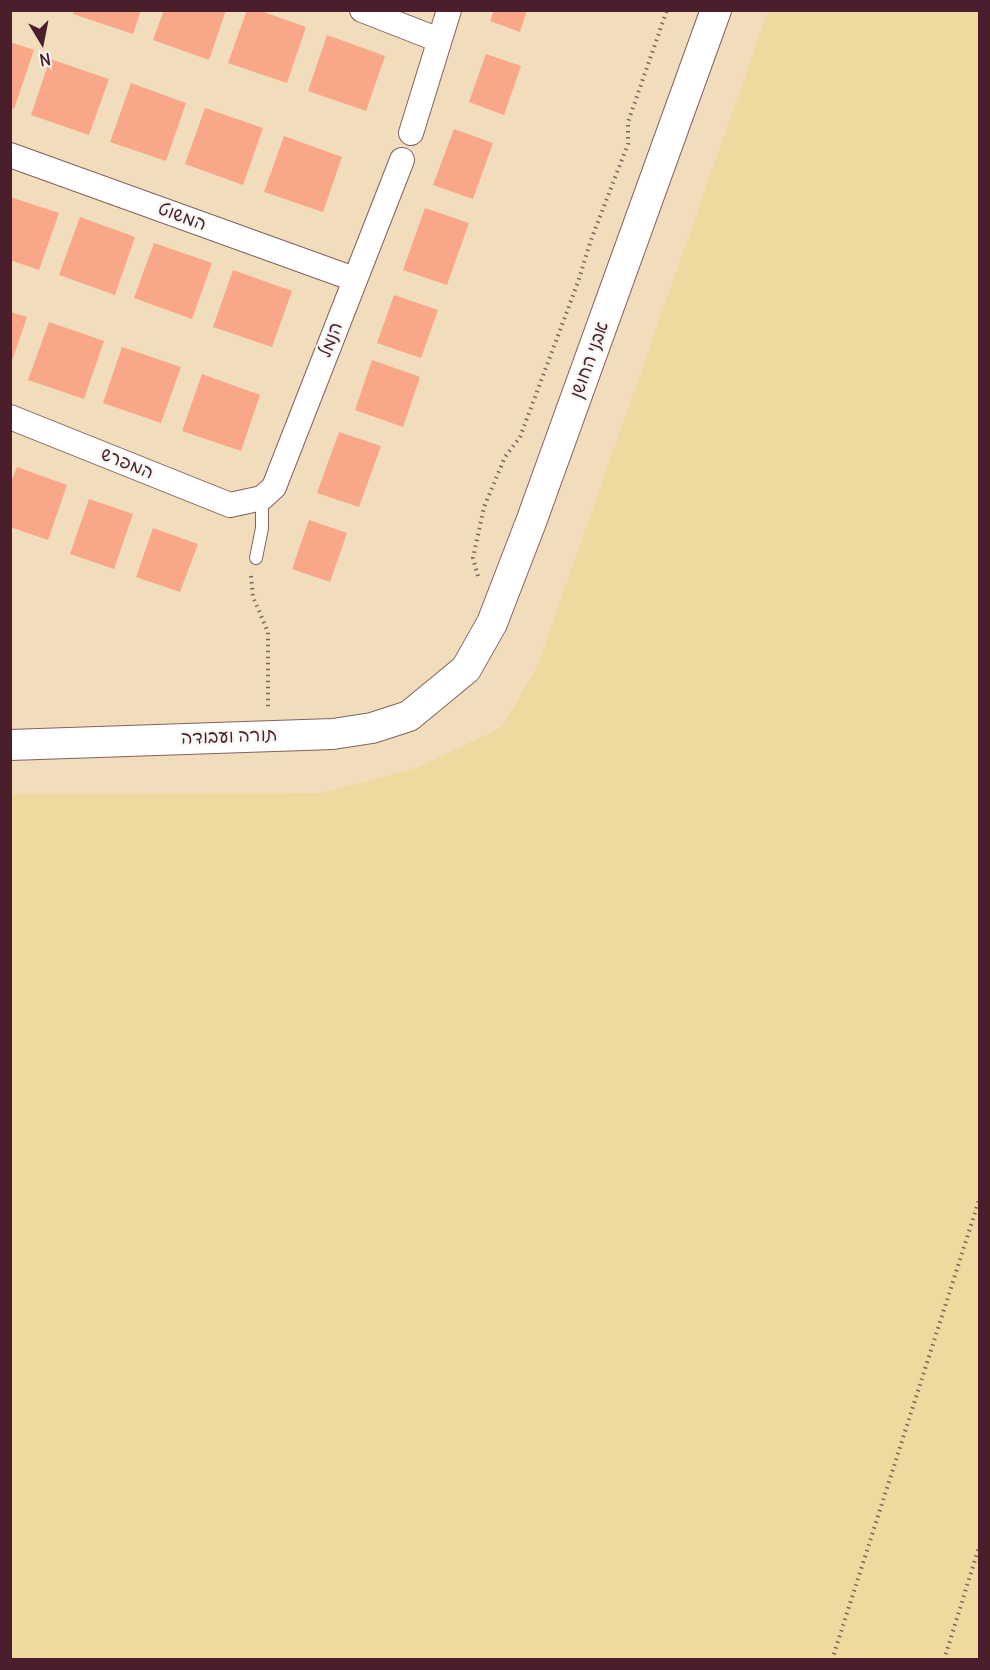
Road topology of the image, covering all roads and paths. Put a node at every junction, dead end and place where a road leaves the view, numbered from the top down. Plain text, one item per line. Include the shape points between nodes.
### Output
1 (362, 10) edge
2 (449, 10) edge
3 (667, 10) edge
4 (716, 10) edge
5 (439, 40) junction
6 (411, 133) dead end
7 (10, 155) edge
8 (402, 160) dead end
9 (354, 279) junction
10 (10, 417) edge
11 (253, 501) junction
12 (256, 558) joint
13 (479, 580) dead end
14 (438, 694) joint
15 (268, 736) junction
16 (10, 745) edge
17 (980, 1197) edge
18 (980, 1544) edge
19 (832, 1659) edge
20 (944, 1659) edge

1 - 5 street
2 - 5 street
3 - 13 path via 628,122 628,144 578,282 520,437 505,457 484,507 473,558
4 - 14 street, אבני החושן via 492,623 466,669
5 - 6 street
7 - 9 street, המשוט
8 - 9 street, הנמל
9 - 11 street, הנמל via 274,487
10 - 11 street, המפרש via 230,505
11 - 12 lane via 262,528
12 - 15 path via 250,581 268,632
14 - 15 street, תורה ועבודה via 409,716 372,728 333,735
15 - 16 street, תורה ועבודה
17 - 19 path
18 - 20 path

